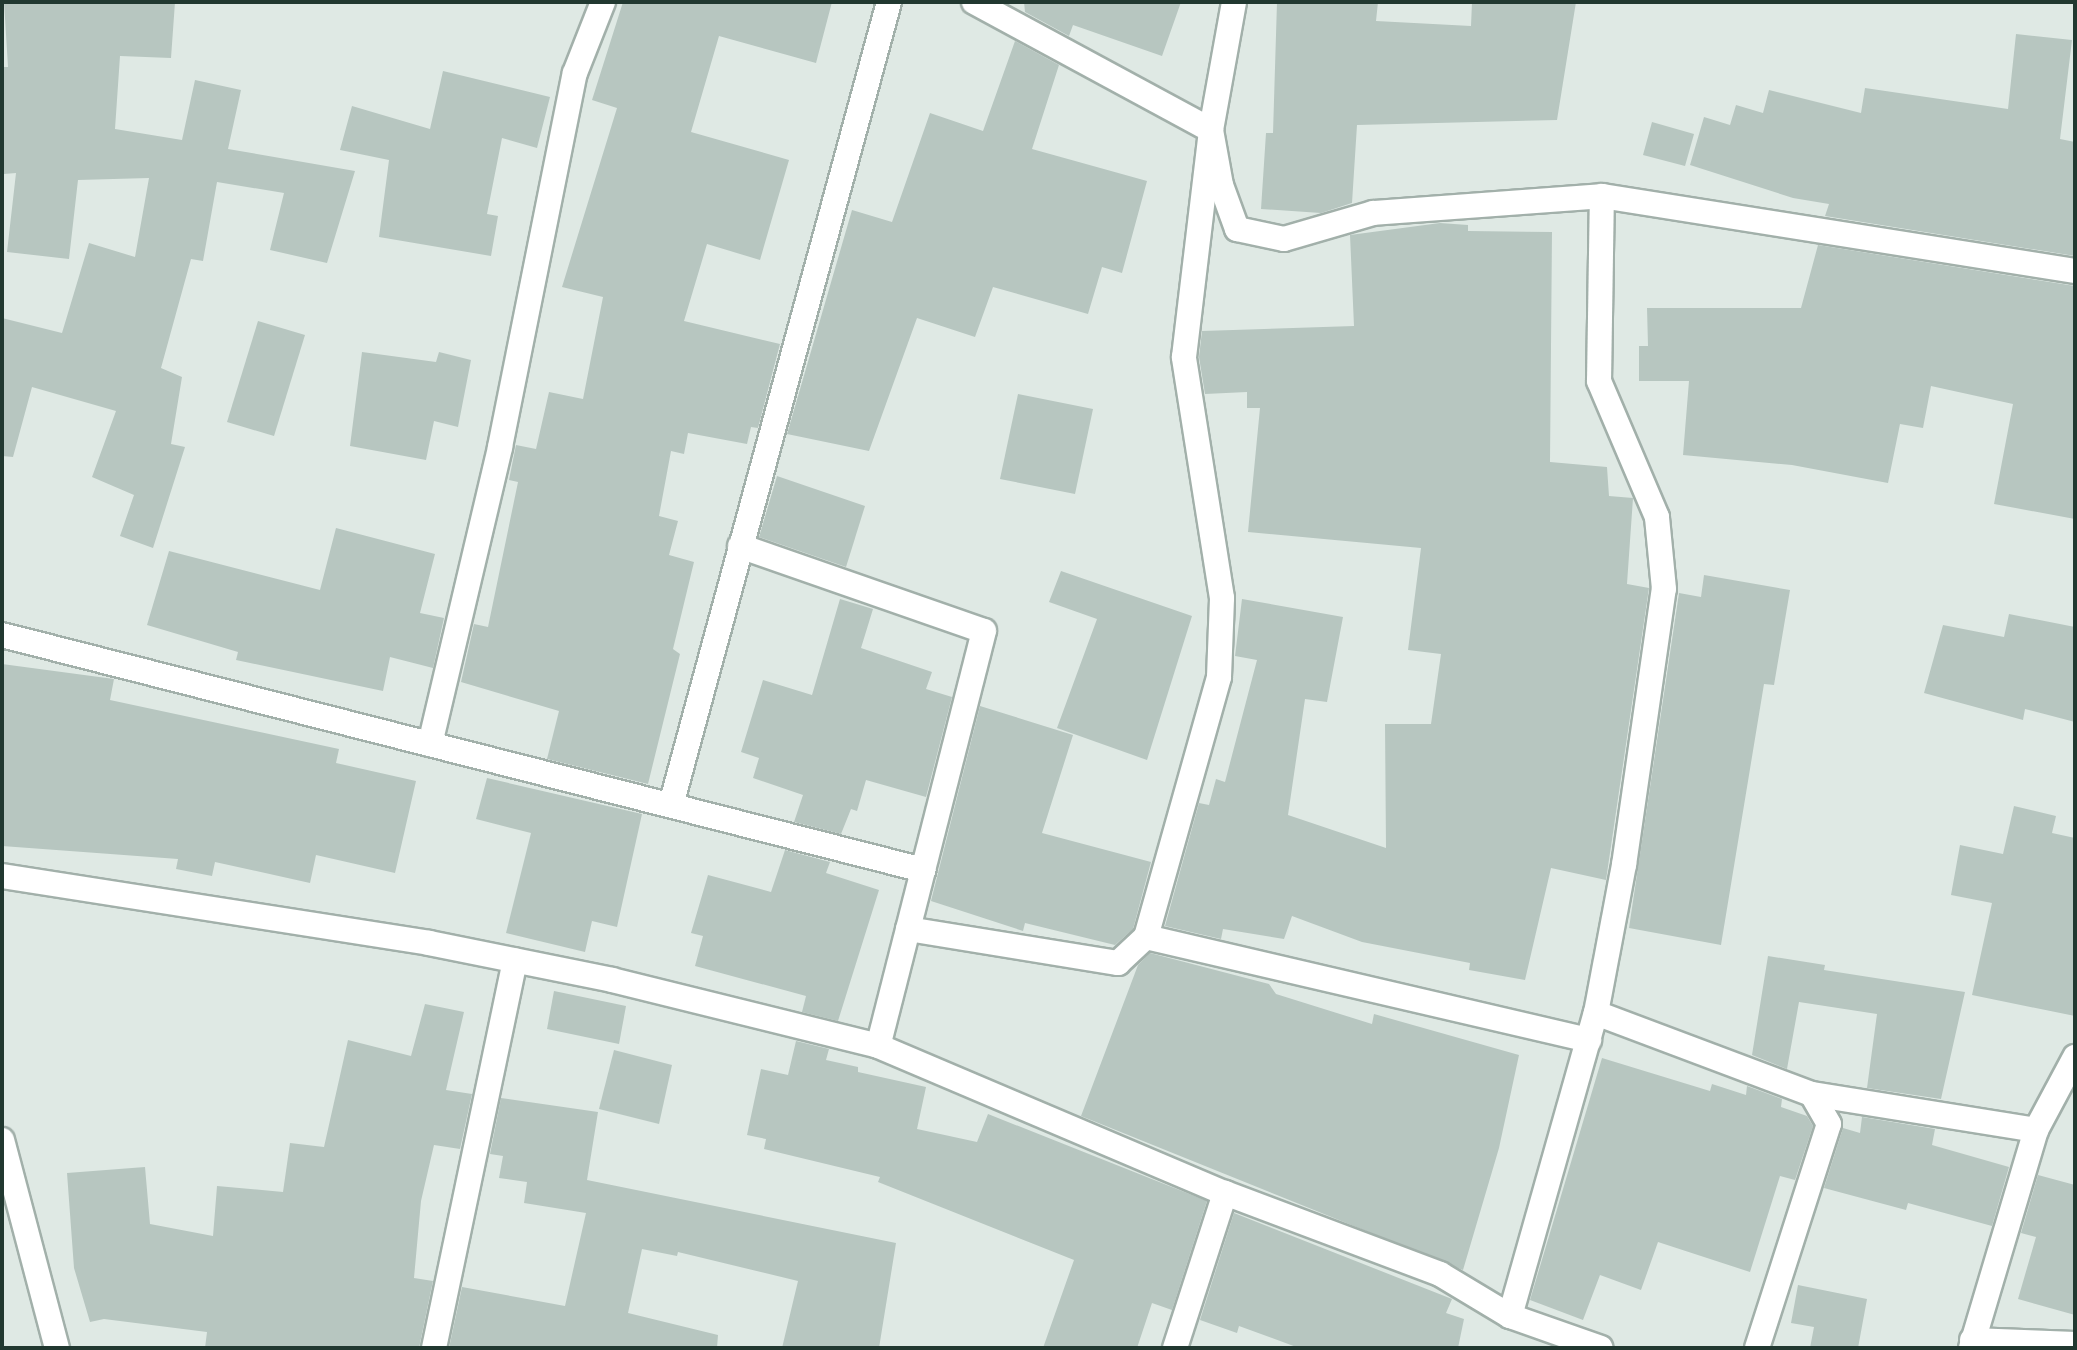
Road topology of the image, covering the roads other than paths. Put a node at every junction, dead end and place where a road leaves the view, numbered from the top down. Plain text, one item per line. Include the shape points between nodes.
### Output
1 (603, 2) edge
2 (889, 2) edge
3 (974, 2) edge
4 (1234, 2) edge
5 (1211, 130) junction
6 (1602, 196) junction
7 (2075, 271) edge
8 (740, 546) junction
9 (2, 635) edge
10 (430, 744) junction
11 (671, 805) junction
12 (923, 870) junction
13 (2, 876) edge
14 (908, 929) junction
15 (1146, 937) junction
16 (515, 960) junction
17 (1596, 1013) junction
18 (1589, 1040) junction
19 (878, 1046) junction
20 (2075, 1057) edge
21 (1812, 1094) junction
22 (2036, 1130) junction
23 (2, 1140) edge
24 (1225, 1193) junction
25 (1510, 1316) junction
26 (1972, 1344) edge
27 (2075, 1344) edge
28 (57, 1348) edge
29 (434, 1348) edge
30 (1175, 1348) edge
31 (1601, 1348) edge
32 (1757, 1348) edge

1 - 10 street via 575,73 500,447
2 - 8 street
3 - 5 street
4 - 5 street
5 - 6 street via 1221,185 1237,229 1284,239 1373,213
5 - 15 street via 1184,357 1222,598 1219,677
6 - 7 street
6 - 17 street via 1599,381 1657,517 1664,589 1624,865
8 - 11 street
8 - 12 street via 984,631
9 - 10 street
10 - 11 street
11 - 12 street
12 - 14 street
13 - 16 street
14 - 15 street via 1118,963
14 - 19 street
15 - 18 street
16 - 19 street
16 - 29 street
17 - 18 street
17 - 21 street
18 - 25 street
19 - 24 street
20 - 22 street
21 - 22 street
21 - 32 street via 1829,1124
22 - 26 street
23 - 28 street
24 - 25 street via 1440,1274
24 - 30 street
25 - 31 street
26 - 27 street

